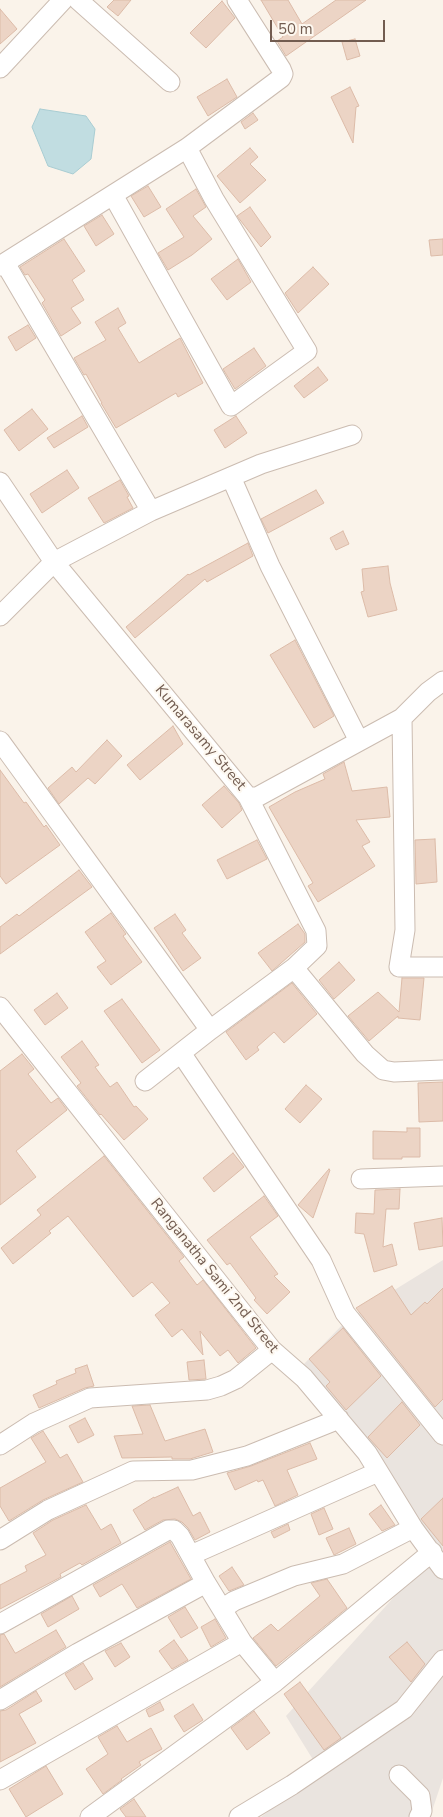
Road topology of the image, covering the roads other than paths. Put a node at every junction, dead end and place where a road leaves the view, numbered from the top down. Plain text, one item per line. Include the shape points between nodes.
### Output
1 (62, 0) edge
2 (78, 0) edge
3 (236, 0) edge
4 (0, 68) edge
5 (170, 82) dead end
6 (187, 148) junction
7 (113, 195) junction
8 (2, 264) edge
9 (352, 435) dead end
10 (231, 478) junction
11 (0, 482) edge
12 (151, 511) junction
13 (54, 562) junction
14 (0, 616) edge
15 (443, 681) edge
16 (402, 718) junction
17 (0, 741) edge
18 (358, 741) junction
19 (248, 797) junction
20 (443, 967) edge
21 (294, 968) junction
22 (0, 1007) edge
23 (210, 1030) junction
24 (180, 1053) junction
25 (443, 1070) edge
26 (145, 1081) dead end
27 (443, 1176) edge
28 (360, 1179) dead end
29 (272, 1350) junction
30 (339, 1419) junction
31 (443, 1435) edge
32 (0, 1445) edge
33 (378, 1472) junction
34 (413, 1528) junction
35 (0, 1540) edge
36 (432, 1552) junction
37 (191, 1555) junction
38 (443, 1569) edge
39 (206, 1584) junction
40 (222, 1609) junction
41 (0, 1624) edge
42 (242, 1642) junction
43 (443, 1660) edge
44 (275, 1682) junction
45 (0, 1700) edge
46 (399, 1775) dead end
47 (0, 1780) edge
48 (90, 1817) edge
49 (239, 1817) edge
50 (419, 1817) edge

1 - 4 street
2 - 5 street
3 - 6 street via 283,74
6 - 7 street
6 - 7 street via 214,199 307,351 231,406
7 - 8 street
8 - 12 street
9 - 10 street via 261,464
10 - 12 street
10 - 18 street via 270,566
11 - 13 street, Kumarasamy Street
12 - 13 street
13 - 14 street
13 - 19 street, Kumarasamy Street
15 - 16 street, Kumarasamy Street
16 - 18 street, Kumarasamy Street
16 - 20 street via 405,930 399,967
17 - 23 street
18 - 19 street, Kumarasamy Street via 258,797
19 - 21 street via 316,931 317,946
21 - 23 street
21 - 25 street via 365,1054 383,1070
22 - 29 street, Ranganatha Sami 2nd Street
23 - 24 street
24 - 26 street
24 - 31 street via 320,1260 345,1313
27 - 28 street
29 - 30 street, Ranganatha Sami 2nd Street via 304,1378
29 - 32 street via 236,1379 221,1386 207,1390 90,1398 34,1423
30 - 33 street, Ranganatha Sami 2nd Street
30 - 35 street via 247,1456 192,1470 133,1471 48,1510
33 - 34 street, Ranganatha Sami 2nd Street
33 - 37 street
34 - 36 street, Ranganatha Sami 2nd Street
34 - 40 street via 342,1564 294,1576 234,1600
36 - 38 street, Ranganatha Sami 2nd Street
36 - 44 street
37 - 39 street
37 - 41 street via 180,1536 174,1530 168,1530
39 - 40 street
39 - 45 street via 78,1653
40 - 42 street
42 - 44 street
42 - 47 street
43 - 49 street via 404,1709
44 - 48 street
46 - 50 street via 420,1796 422,1811

